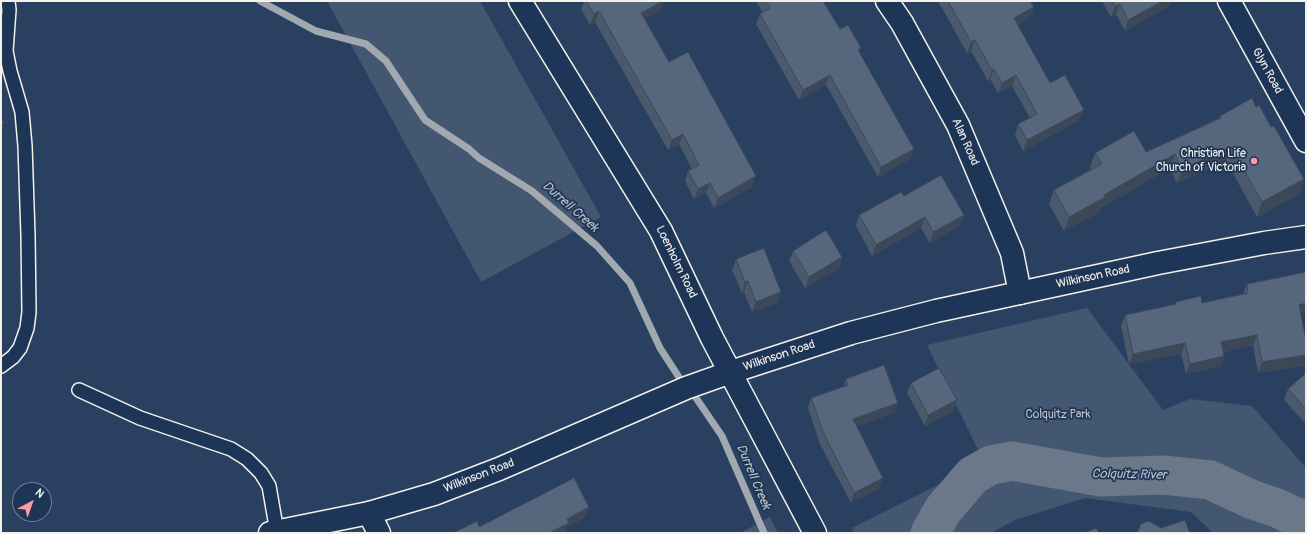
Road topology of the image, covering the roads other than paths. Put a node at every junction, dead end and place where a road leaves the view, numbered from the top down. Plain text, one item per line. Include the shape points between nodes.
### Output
1 (8, 1) edge
2 (520, 1) edge
3 (888, 1) edge
4 (1229, 1) edge
5 (1306, 141) edge
6 (1306, 237) edge
7 (1020, 293) junction
8 (1, 366) edge
9 (731, 372) junction
10 (79, 390) dead end
11 (369, 513) junction
12 (274, 532) edge
13 (380, 533) edge
14 (815, 533) edge

1 - 8 lane via 10,10 6,51 22,112 25,146 29,312 20,348
2 - 9 street, Loenholm Road via 662,231 712,338
3 - 7 street, Alan Road via 958,125 1012,253
4 - 5 street, Glyn Road
6 - 7 street, Wilkinson Road via 1165,262
7 - 9 street, Wilkinson Road via 936,310 859,331
9 - 11 street, Wilkinson Road via 686,388 499,469 434,494
9 - 14 street, Loenholm Road
10 - 12 lane via 140,418 231,448 247,459 261,473 269,486
11 - 12 street, Wilkinson Road
11 - 13 street

